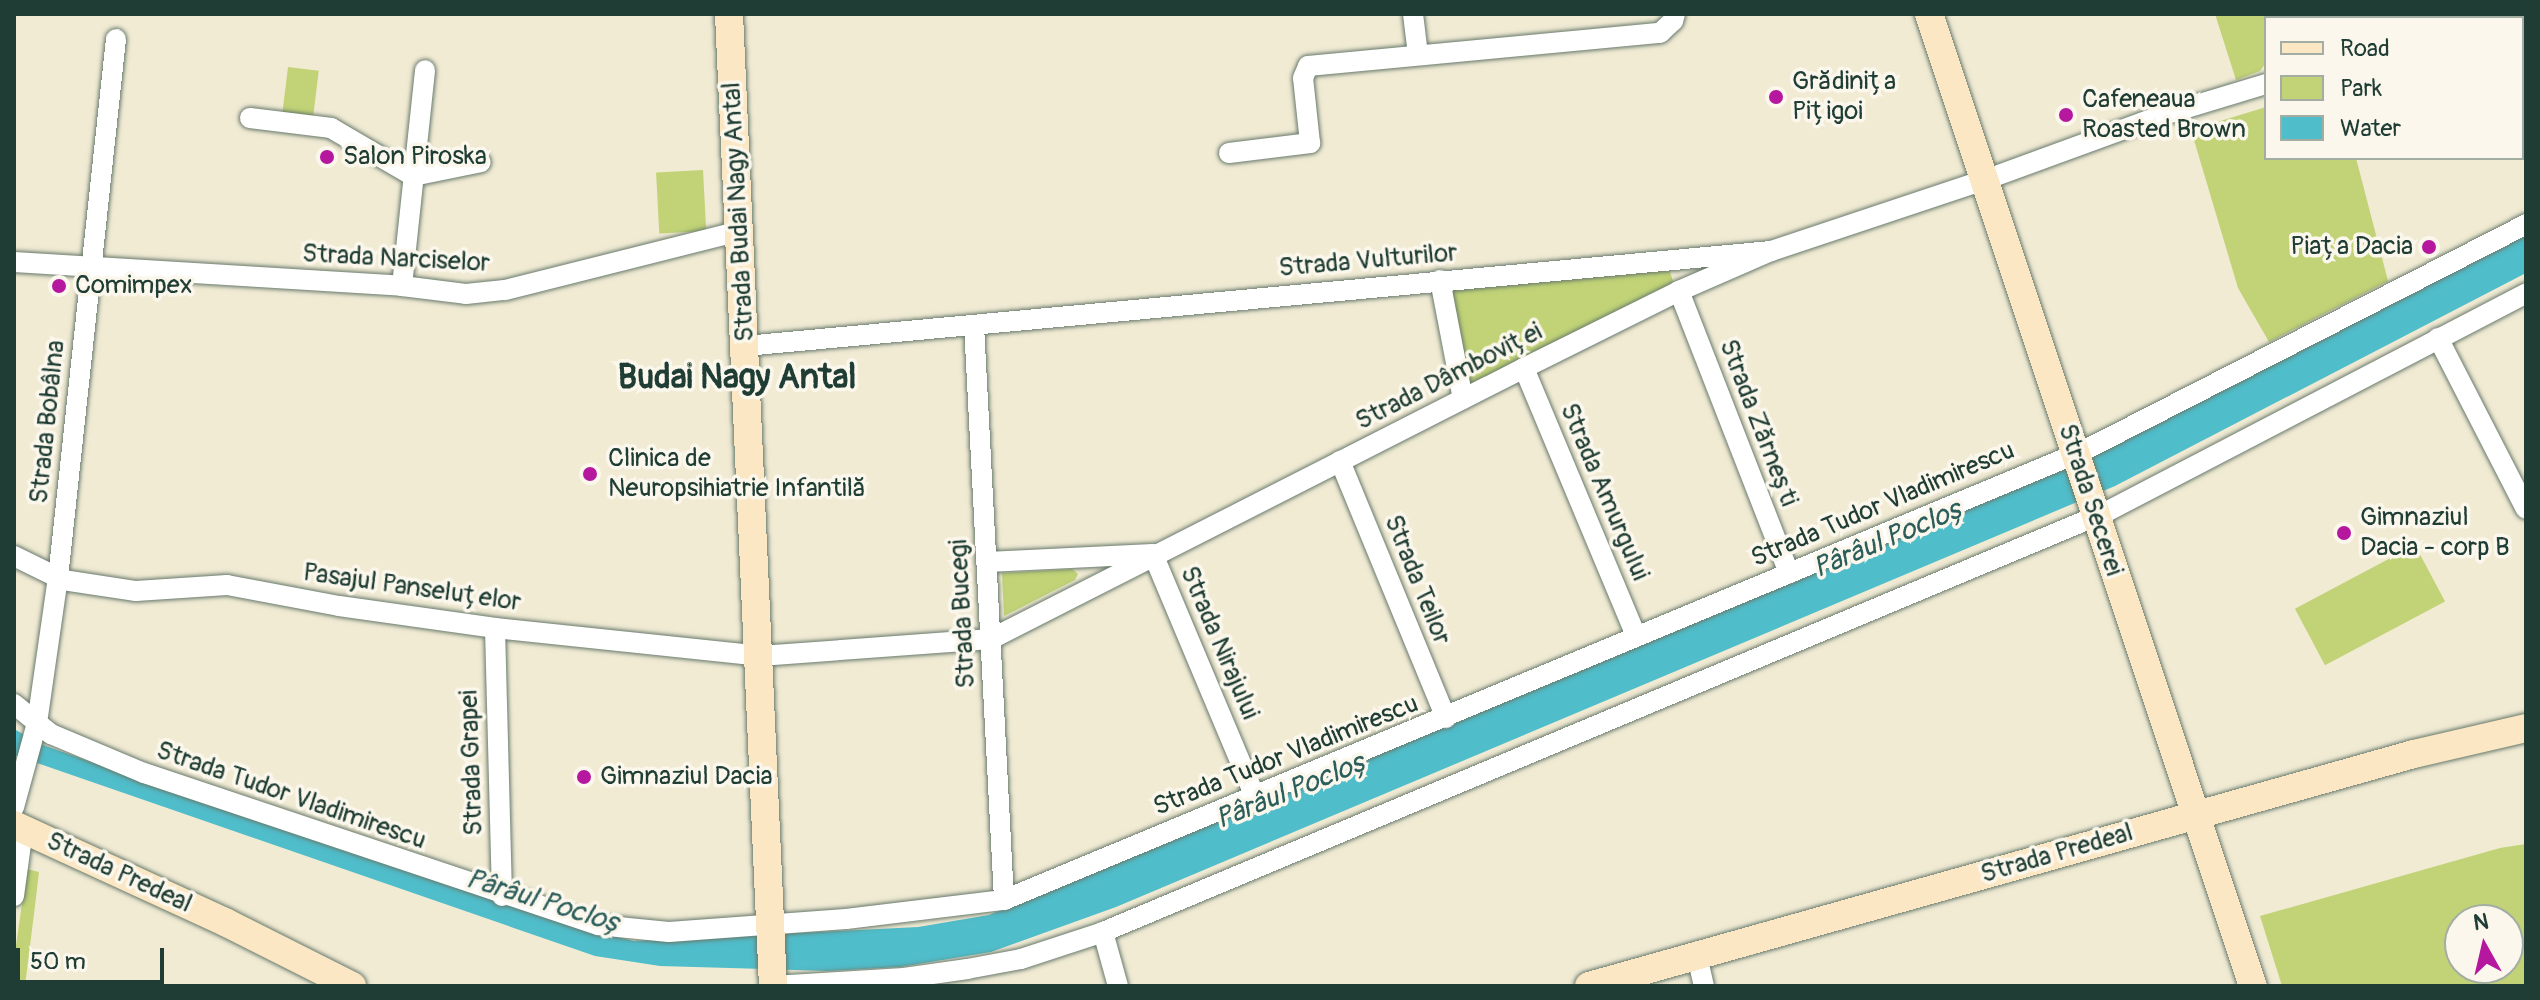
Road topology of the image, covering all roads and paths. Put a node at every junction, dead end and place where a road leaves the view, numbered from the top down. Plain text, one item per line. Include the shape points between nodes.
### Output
1 (729, 14) edge
2 (1413, 14) edge
3 (1675, 14) edge
4 (1929, 14) edge
5 (116, 39) dead end
6 (1418, 55) junction
7 (425, 70) dead end
8 (2264, 85) edge
9 (250, 118) dead end
10 (1229, 153) dead end
11 (481, 162) dead end
12 (413, 176) junction
13 (1985, 180) junction
14 (2526, 224) edge
15 (740, 231) junction
16 (1771, 251) junction
17 (14, 262) edge
18 (91, 268) junction
19 (1440, 280) junction
20 (402, 286) junction
21 (1679, 291) junction
22 (2526, 293) edge
23 (974, 325) junction
24 (2438, 338) junction
25 (745, 346) junction
26 (1524, 368) junction
27 (1463, 399) junction
28 (2074, 454) junction
29 (1340, 461) junction
30 (2526, 509) edge
31 (2095, 517) junction
32 (1153, 554) junction
33 (14, 556) edge
34 (987, 562) junction
35 (1789, 573) junction
36 (58, 578) junction
37 (495, 628) junction
38 (1636, 636) junction
39 (991, 639) junction
40 (760, 656) junction
41 (14, 704) edge
42 (1446, 718) junction
43 (35, 728) junction
44 (2526, 728) edge
45 (19, 776) edge
46 (1255, 797) junction
47 (2198, 814) junction
48 (17, 820) edge
49 (14, 896) edge
50 (502, 896) junction
51 (1004, 900) junction
52 (771, 926) junction
53 (1103, 932) junction
54 (1697, 956) junction
55 (773, 980) edge
56 (352, 986) edge
57 (1118, 986) edge
58 (1589, 986) edge
59 (1704, 986) edge
60 (2253, 986) edge

1 - 15 street, Strada Budai Nagy Antal
2 - 6 street
3 - 6 street via 1660,33
4 - 13 street, Strada Secerei
5 - 18 street, Strada Bobâlna
6 - 10 street via 1308,66 1303,78 1310,143
7 - 12 street
8 - 13 street, Strada Vulturilor
9 - 12 street via 331,128
11 - 12 street
12 - 20 street
13 - 16 street, Strada Vulturilor
13 - 28 street, Strada Secerei
14 - 28 street, Strada Tudor Vladimirescu
15 - 20 street, Strada Narciselor via 505,290 466,294
15 - 25 street, Strada Budai Nagy Antal
16 - 19 street, Strada Vulturilor
16 - 21 street, Strada Dâmboviței
17 - 18 street, Strada Narciselor
18 - 20 street, Strada Narciselor
18 - 36 street, Strada Bobâlna
19 - 23 street, Strada Vulturilor
19 - 27 street
21 - 26 street, Strada Dâmboviței
21 - 35 street, Strada Zărnești
22 - 24 street
23 - 25 street, Strada Vulturilor
23 - 34 street, Strada Bucegi
24 - 30 street
24 - 31 street
25 - 40 street, Strada Budai Nagy Antal
26 - 27 street, Strada Dâmboviței
26 - 38 street, Strada Amurgului
27 - 29 street, Strada Dâmboviței
28 - 31 street, Strada Secerei
28 - 35 street, Strada Tudor Vladimirescu
29 - 32 street, Strada Dâmboviței
29 - 42 street, Strada Teilor
31 - 47 street, Strada Secerei
31 - 53 street
32 - 34 street, Strada Dâmboviței
32 - 39 street, Strada Dâmboviței
32 - 46 street, Strada Nirajului
33 - 36 street
34 - 39 street, Strada Bucegi
35 - 38 street, Strada Tudor Vladimirescu
36 - 37 street, Pasajul Panseluțelor via 136,591 227,585
36 - 43 street, Strada Bobâlna
37 - 40 street, Pasajul Panseluțelor
37 - 50 street, Strada Grapei
38 - 42 street, Strada Tudor Vladimirescu
39 - 40 street, Strada Dâmboviței
39 - 51 street, Strada Bucegi
40 - 52 street, Strada Budai Nagy Antal
41 - 43 street, Strada Tudor Vladimirescu
42 - 46 street, Strada Tudor Vladimirescu
43 - 45 street, Strada Bobâlna
43 - 50 street, Strada Tudor Vladimirescu via 144,773
44 - 47 street, Strada Predeal
45 - 48 street, Strada Bobâlna
46 - 51 street, Strada Tudor Vladimirescu
47 - 54 street, Strada Predeal
47 - 60 street, Strada Secerei
48 - 49 street, Strada Bobâlna
48 - 56 street, Strada Predeal
50 - 52 street, Strada Tudor Vladimirescu via 633,931
51 - 52 street, Strada Tudor Vladimirescu
52 - 55 street, Strada Budai Nagy Antal
53 - 55 street via 1021,959 967,969 904,978
53 - 57 street
54 - 58 street, Strada Predeal
54 - 59 street

